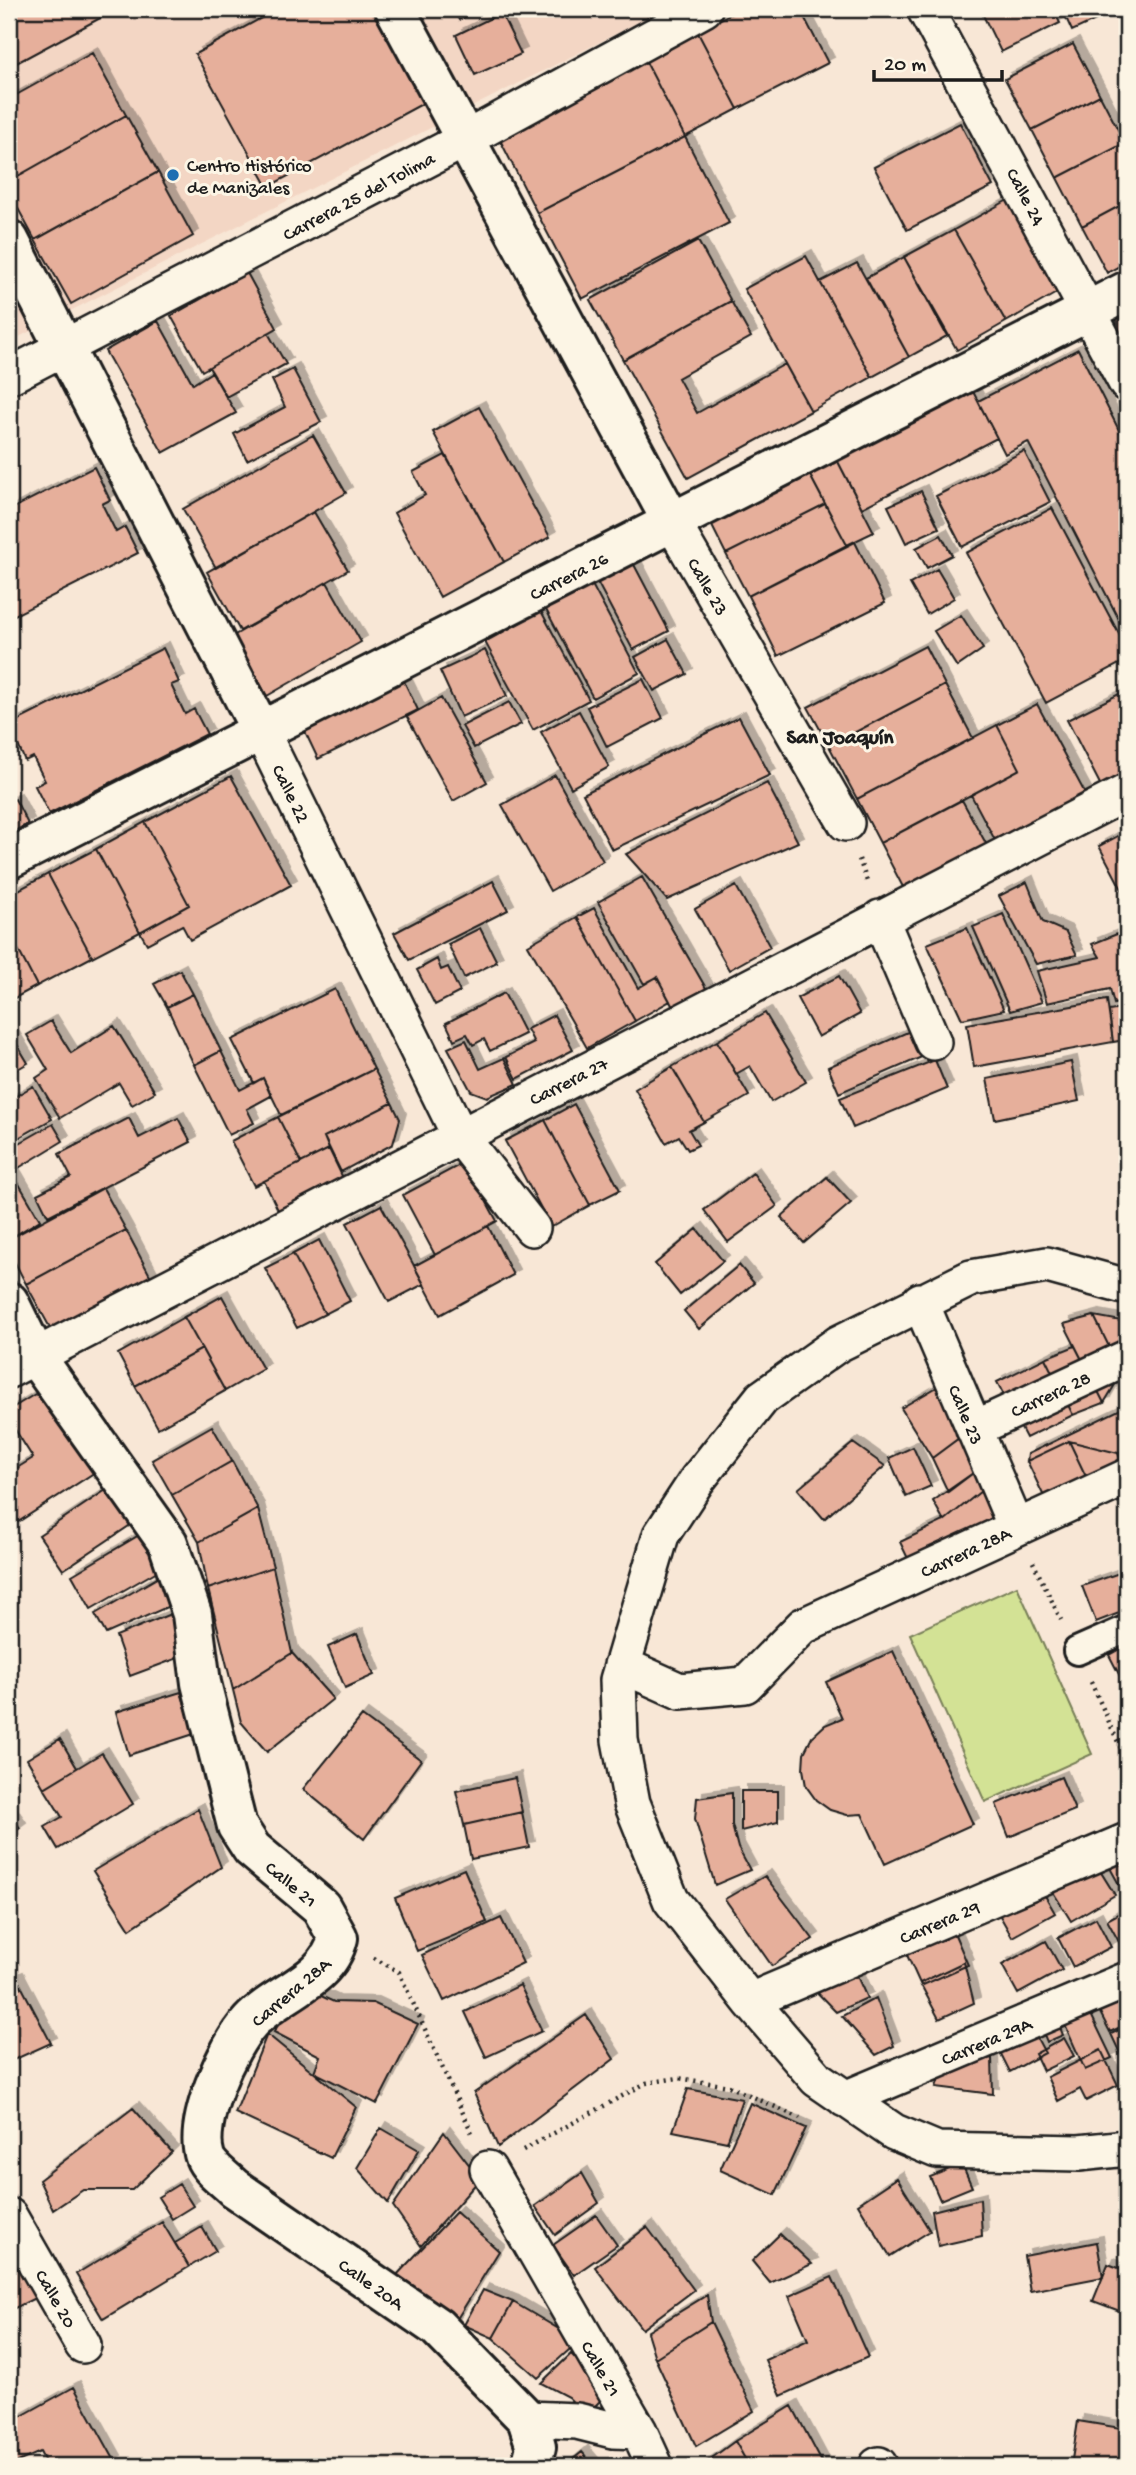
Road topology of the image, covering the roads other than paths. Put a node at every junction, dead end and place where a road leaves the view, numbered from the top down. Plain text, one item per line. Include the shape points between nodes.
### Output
1 (394, 9) edge
2 (704, 9) edge
3 (925, 9) edge
4 (464, 140) junction
5 (9, 240) edge
6 (1127, 291) edge
7 (1088, 311) junction
8 (66, 347) junction
9 (9, 376) edge
10 (1127, 384) edge
11 (672, 522) junction
12 (261, 731) junction
13 (1127, 792) edge
14 (846, 823) road end
15 (9, 859) edge
16 (880, 918) junction
17 (933, 1042) dead end
18 (460, 1136) junction
19 (532, 1228) dead end
20 (1127, 1287) edge
21 (920, 1301) junction
22 (9, 1302) edge
23 (1127, 1358) edge
24 (22, 1363) edge
25 (974, 1429) junction
26 (1127, 1477) edge
27 (1016, 1527) junction
28 (1127, 1629) edge
29 (1077, 1651) dead end
30 (622, 1665) junction
31 (1127, 1841) edge
32 (338, 1938) joint
33 (1127, 1980) edge
34 (750, 2001) junction
35 (845, 2099) junction
36 (1127, 2148) edge
37 (206, 2160) joint
38 (488, 2169) road end
39 (9, 2216) edge
40 (83, 2344) dead end
41 (527, 2419) junction
42 (639, 2431) junction
43 (531, 2466) edge
44 (655, 2466) edge

1 - 4 street, Calle 23
2 - 4 street, Carrera 25 del Tolima
3 - 7 street, Calle 24
4 - 8 street, Carrera 25 del Tolima
4 - 11 street, Calle 23
5 - 8 street, Calle 22
6 - 7 street, Carrera 26
7 - 10 street, Calle 24
7 - 11 street, Carrera 26
8 - 9 street, Carrera 25 del Tolima
8 - 12 street, Calle 22
11 - 12 street, Carrera 26
11 - 14 street, Calle 23
12 - 15 street, Carrera 26
12 - 18 street, Calle 22
13 - 16 street, Carrera 27
16 - 17 street
16 - 18 street, Carrera 27
18 - 19 street, Calle 22
18 - 24 street, Carrera 27
20 - 21 street via 1047,1265 971,1278
21 - 25 street, Calle 23
21 - 30 street via 838,1344 762,1398 697,1480 661,1535
22 - 24 street, Calle 21
23 - 25 street, Carrera 28
24 - 32 street, Calle 21 via 168,1543 192,1614 201,1683 237,1826 252,1849 321,1907
25 - 27 street, Calle 23
26 - 27 street, Carrera 28A
27 - 30 street, Carrera 28A via 803,1626 745,1685 680,1691
28 - 29 street
30 - 34 street via 618,1679 620,1740 632,1803 671,1900
31 - 34 street, Carrera 29
32 - 37 street, Carrera 28A via 335,1954 323,1968 250,2021 231,2052 216,2080 205,2122 201,2141
33 - 35 street, Carrera 29A
34 - 35 street via 817,2079
35 - 36 street via 894,2132 937,2150 1079,2153
37 - 41 street, Calle 20A via 234,2188 437,2327
38 - 42 street, Calle 21
39 - 40 street, Calle 20
41 - 42 street, Calle 21
41 - 43 street via 536,2447
42 - 44 street, Calle 21

